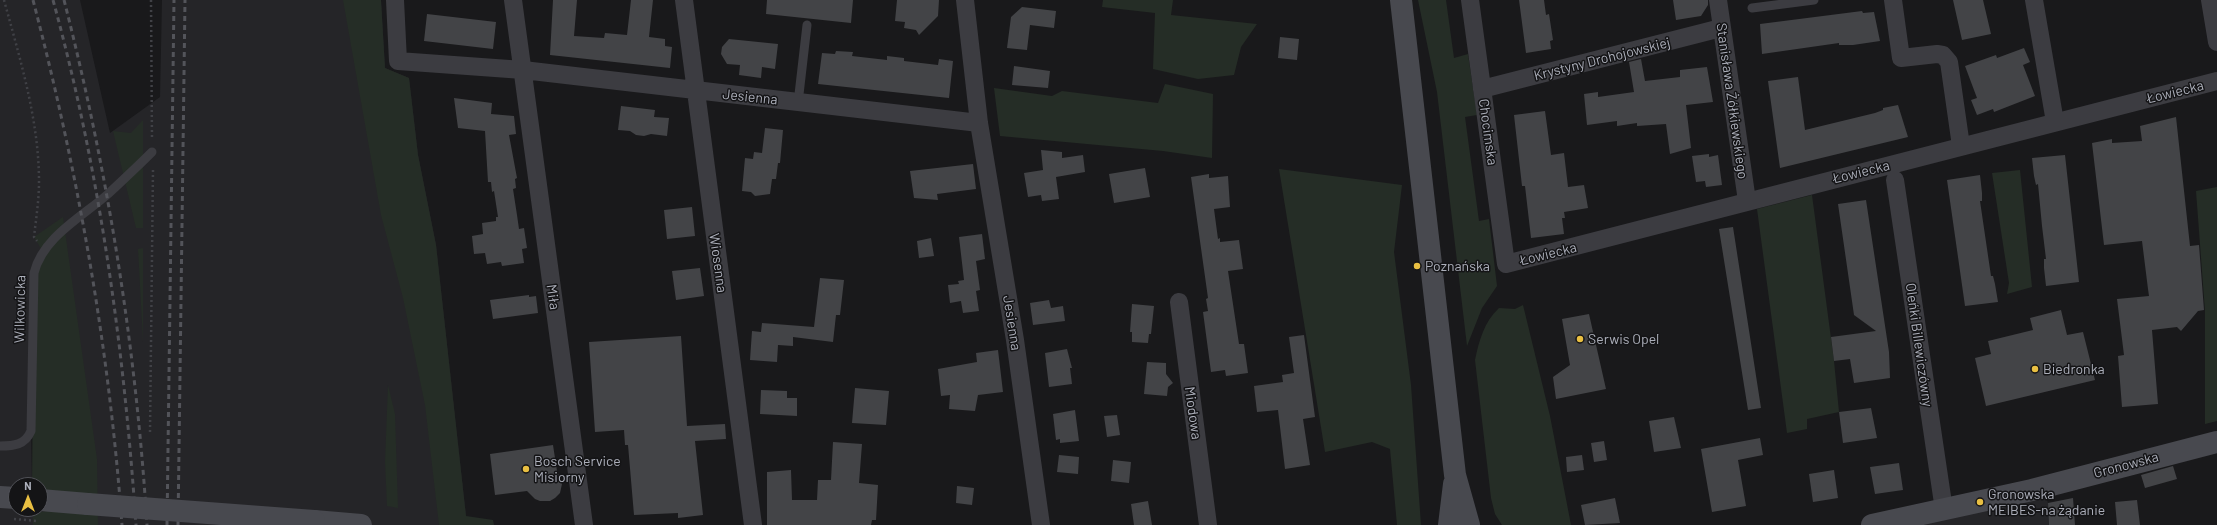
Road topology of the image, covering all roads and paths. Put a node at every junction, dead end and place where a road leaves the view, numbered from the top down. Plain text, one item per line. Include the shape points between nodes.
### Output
1 (4, 0) edge
2 (151, 0) edge
3 (395, 0) edge
4 (513, 0) edge
5 (684, 0) edge
6 (965, 0) edge
7 (1401, 0) edge
8 (1470, 0) edge
9 (1718, 0) edge
10 (1814, 0) edge
11 (1893, 0) edge
12 (2034, 0) edge
13 (2210, 0) edge
14 (1752, 8) dead end
15 (807, 25) dead end
16 (1721, 28) junction
17 (2217, 42) edge
18 (523, 70) junction
19 (2217, 81) edge
20 (1482, 89) junction
21 (695, 91) junction
22 (798, 103) junction
23 (2055, 122) junction
24 (978, 123) junction
25 (1961, 146) junction
26 (152, 152) junction
27 (1895, 180) dead end
28 (1747, 201) junction
29 (43, 252) junction
30 (1506, 264) joint
31 (1179, 302) dead end
32 (150, 432) dead end
33 (2217, 442) edge
34 (0, 446) edge
35 (1455, 475) junction
36 (48, 501) edge
37 (1944, 510) junction
38 (361, 525) edge
39 (584, 525) edge
40 (753, 525) edge
41 (1041, 525) edge
42 (1208, 525) edge
43 (1449, 525) edge
44 (1469, 525) edge
45 (1872, 525) edge

1 - 29 path via 24,74 36,132 39,181 34,237
2 - 26 path
3 - 18 street via 398,61
4 - 18 street, Miła
5 - 21 street, Wiosenna
6 - 24 street, Jesienna
7 - 35 main road
8 - 20 street, Chocimska
9 - 16 street, Stanisława Żółkiewskiego
10 - 14 lane
11 - 25 street via 1901,58 1937,54 1943,55 1949,62
12 - 23 street
13 - 17 street
15 - 22 lane
16 - 20 street, Krystyny Drohojowskiej
16 - 28 street, Stanisława Żółkiewskiego
18 - 21 street, Jesienna
18 - 39 street, Miła
19 - 23 street, Łowiecka
20 - 30 street, Chocimska
21 - 22 street, Jesienna
21 - 40 street, Wiosenna
22 - 24 street, Jesienna
23 - 25 street, Łowiecka
24 - 41 street, Jesienna via 1015,340
25 - 28 street, Łowiecka
26 - 29 lane, Wilkowicka via 107,195 82,213
26 - 32 path
27 - 37 street, Oleńki Billewiczówny
28 - 30 street, Łowiecka
29 - 34 lane, Wilkowicka via 34,273 32,431 17,445
31 - 42 street, Miodowa
33 - 37 main road, Gronowska
35 - 43 main road
35 - 44 main road
36 - 38 main road, bridge
37 - 45 main road, Gronowska

